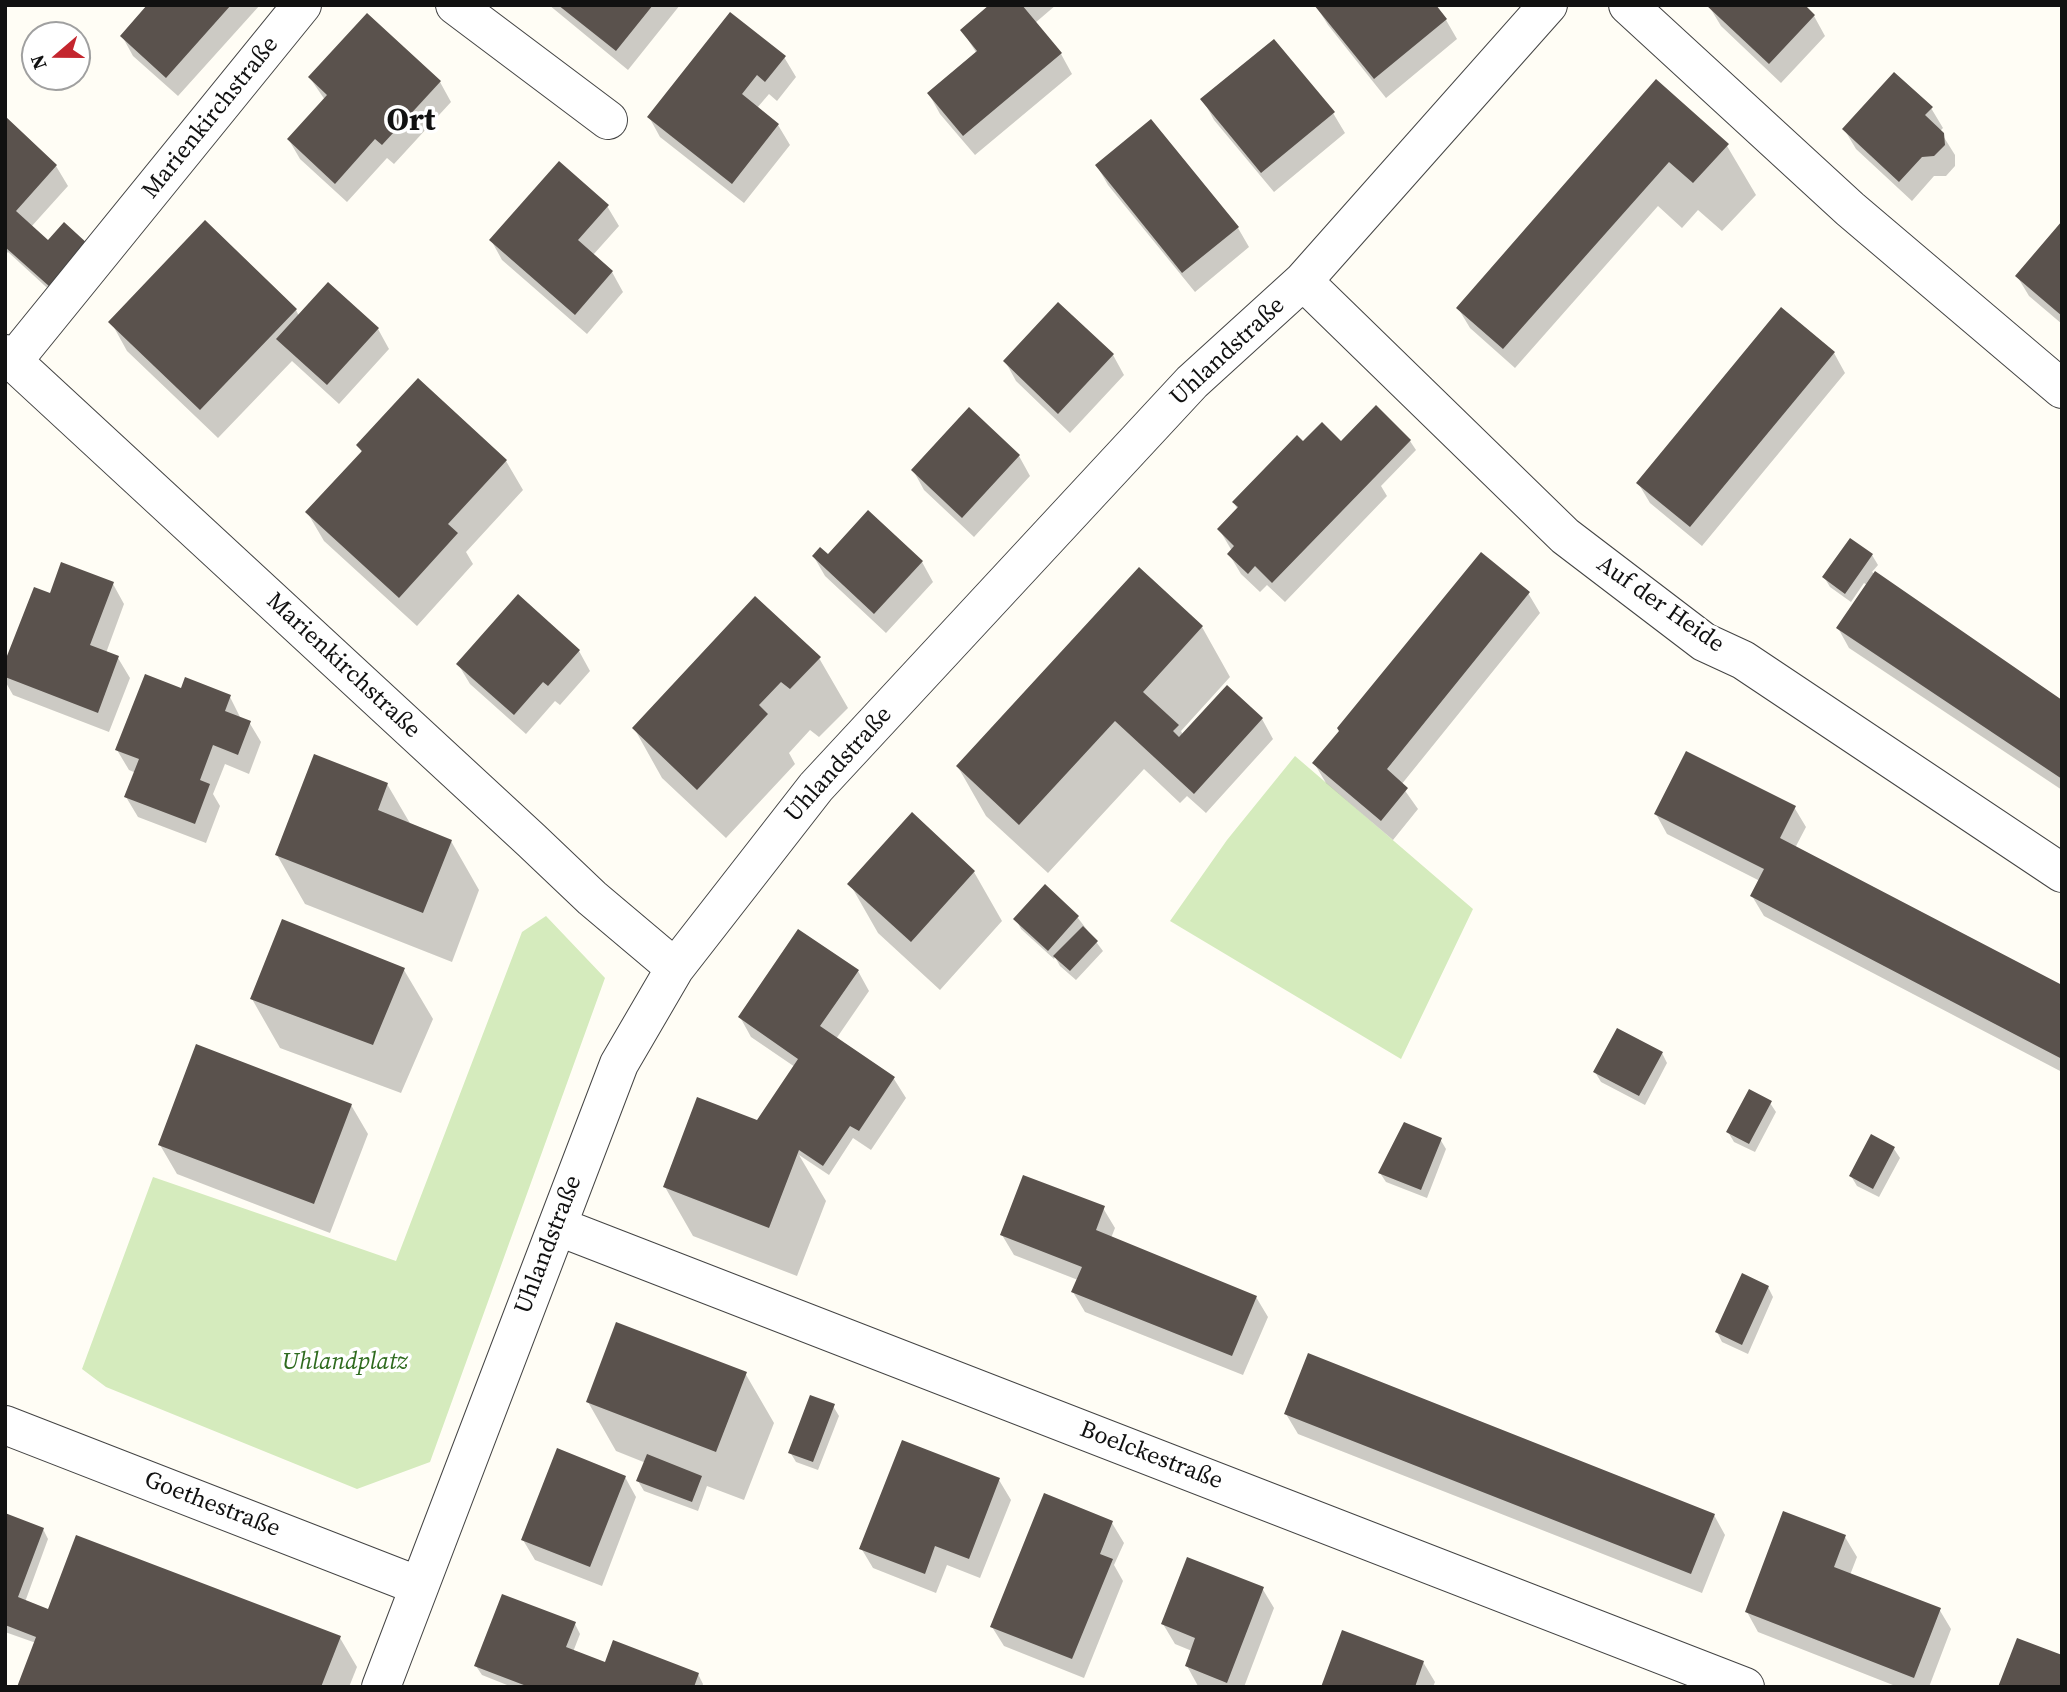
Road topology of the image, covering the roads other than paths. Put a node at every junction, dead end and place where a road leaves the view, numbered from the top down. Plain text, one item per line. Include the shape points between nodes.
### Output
1 (302, 5) edge
2 (454, 5) edge
3 (1548, 5) edge
4 (1628, 5) edge
5 (608, 120) dead end
6 (1303, 281) junction
7 (9, 358) edge
8 (2062, 389) edge
9 (2062, 873) edge
10 (675, 968) junction
11 (557, 1226) junction
12 (5, 1425) edge
13 (419, 1586) junction
14 (381, 1687) edge
15 (1745, 1687) edge

1 - 7 street, Marienkirchstraße
2 - 5 street
3 - 6 street, Uhlandstraße
4 - 8 street via 1850,209
6 - 9 street, Auf der Heide via 1565,536 1704,642 1742,660
6 - 10 street, Uhlandstraße via 1192,382 816,787
7 - 10 street, Marienkirchstraße via 592,898
10 - 11 street, Uhlandstraße via 619,1064
11 - 13 street, Uhlandstraße
11 - 15 street, Boelckestraße
12 - 13 street, Goethestraße
13 - 14 street, Uhlandstraße

